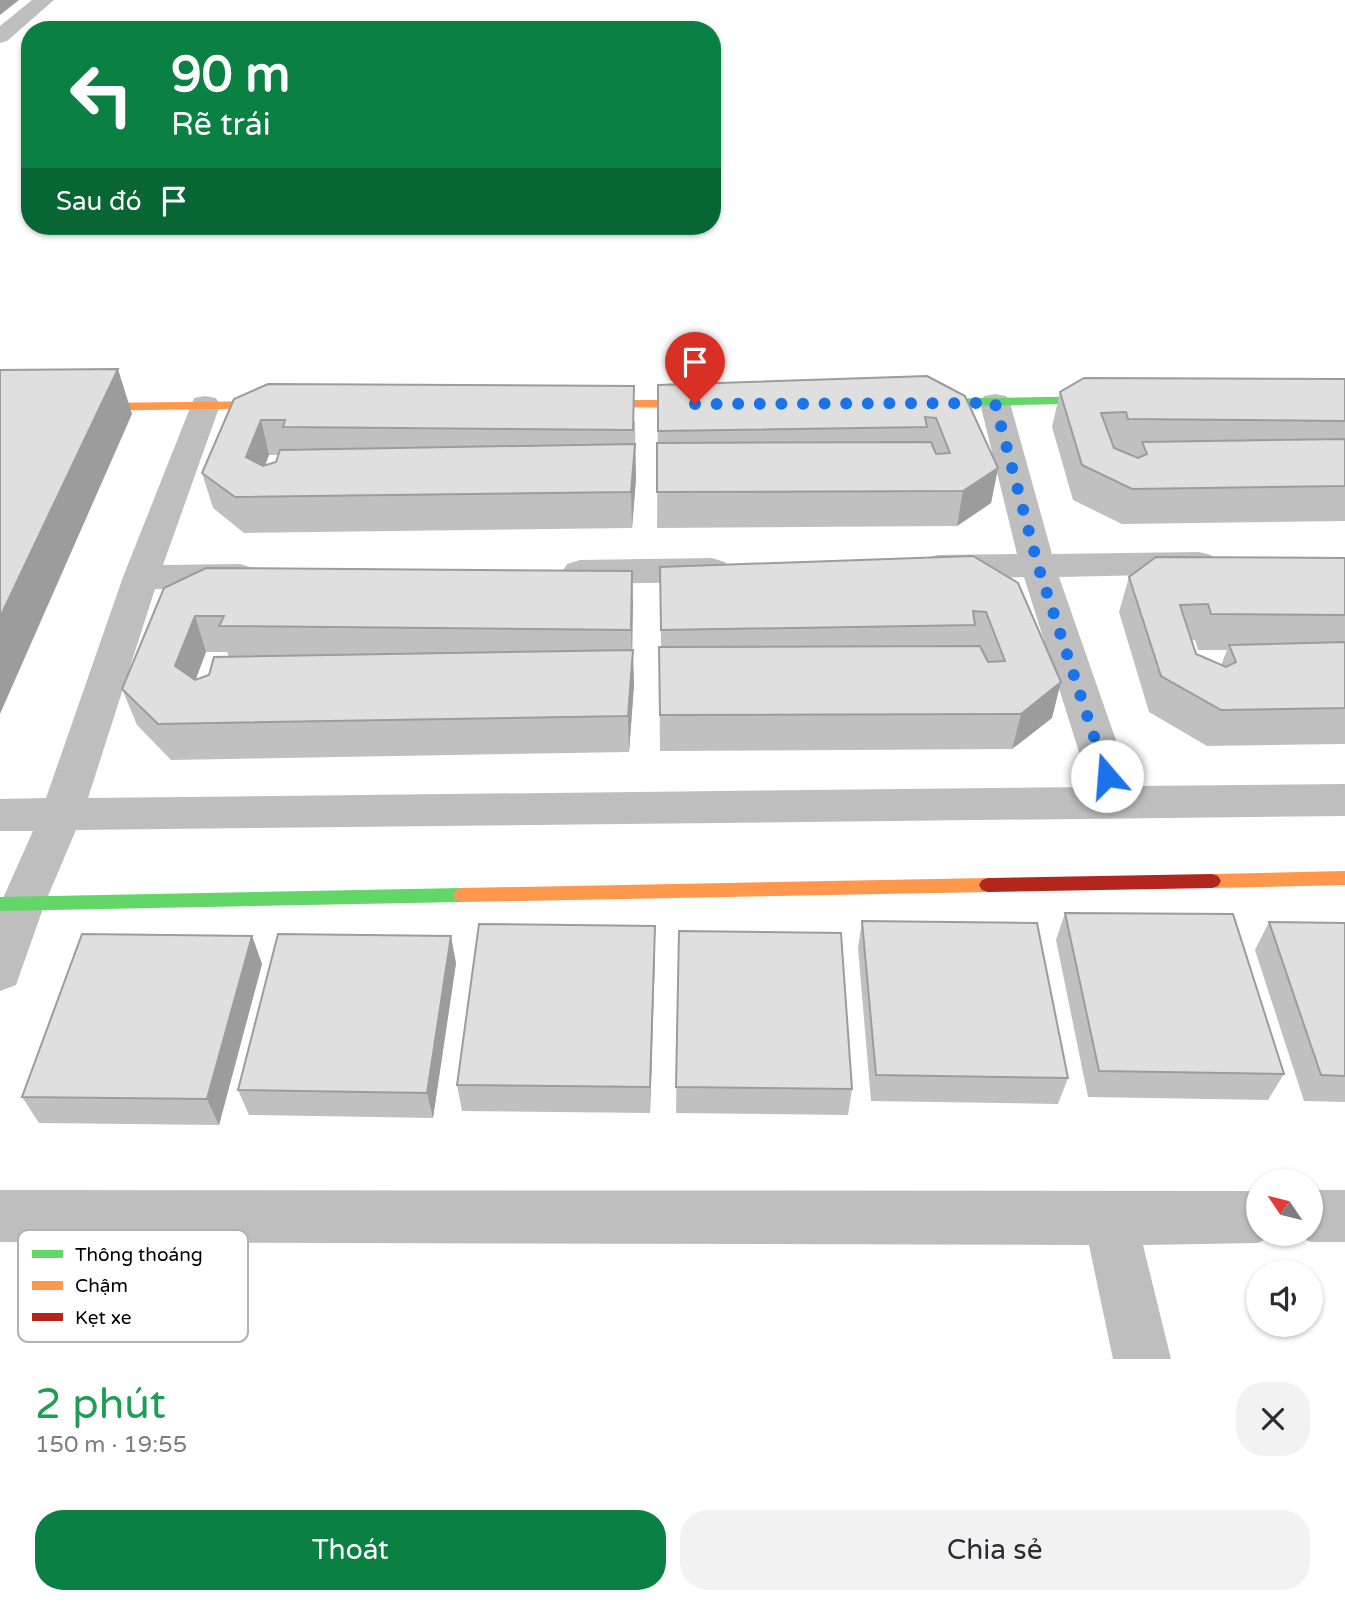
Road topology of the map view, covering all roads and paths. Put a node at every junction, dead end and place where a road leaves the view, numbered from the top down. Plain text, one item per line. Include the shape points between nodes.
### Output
1 (44, 0) edge
2 (0, 37) edge
3 (1121, 400) edge
4 (898, 403) edge
5 (995, 403) junction
6 (565, 404) edge
7 (732, 404) edge
8 (205, 405) junction
9 (302, 405) edge
10 (0, 408) edge
11 (1233, 562) edge
12 (1038, 566) junction
13 (900, 568) edge
14 (748, 570) edge
15 (555, 572) edge
16 (279, 576) edge
17 (141, 577) junction
18 (1345, 800) edge
19 (1116, 802) junction
20 (62, 814) junction
21 (0, 815) edge
22 (1345, 878) edge
23 (11, 904) edge
24 (0, 971) edge
25 (0, 1216) edge
26 (1323, 1216) edge
27 (1345, 1216) edge
28 (1246, 1217) edge
29 (1110, 1219) junction
30 (1142, 1359) edge

1 - 2 street
3 - 5 street
4 - 5 street
5 - 12 street
6 - 7 street
8 - 9 street
8 - 10 street
8 - 17 street
11 - 12 street
12 - 13 street
12 - 19 street
14 - 15 street
16 - 17 street
17 - 20 street
18 - 19 street
19 - 20 street
20 - 21 street
20 - 23 street
22 - 23 street
23 - 24 street
25 - 29 street
26 - 27 street
28 - 29 street
29 - 30 street

